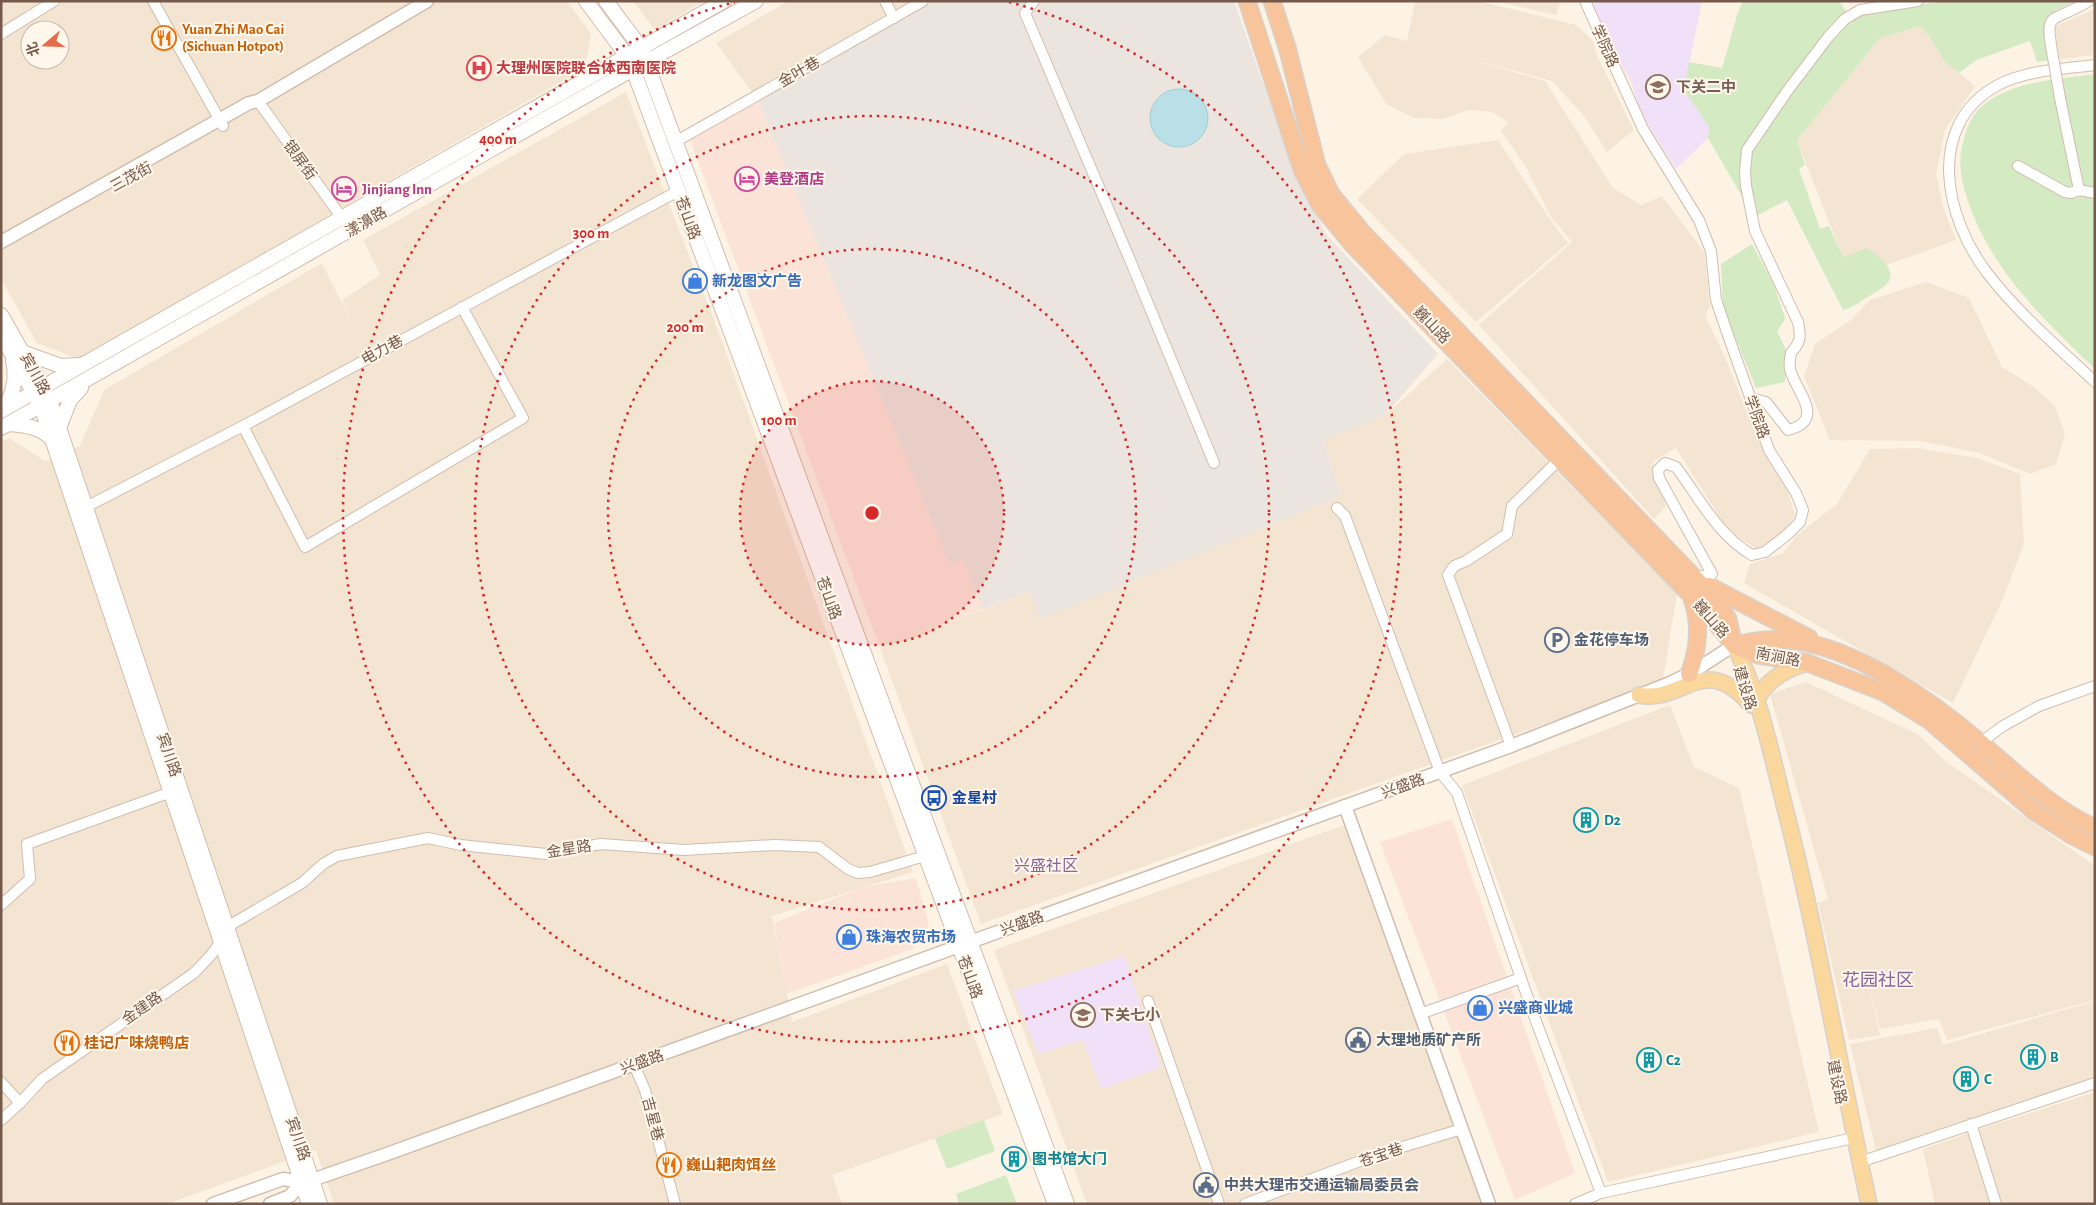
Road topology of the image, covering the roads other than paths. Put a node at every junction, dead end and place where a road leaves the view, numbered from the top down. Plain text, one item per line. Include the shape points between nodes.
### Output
1 (54, 1) edge
2 (153, 1) edge
3 (427, 1) edge
4 (586, 1) edge
5 (606, 1) edge
6 (724, 1) edge
7 (756, 1) edge
8 (885, 1) edge
9 (923, 1) edge
10 (1034, 1) edge
11 (1247, 1) edge
12 (1272, 1) edge
13 (1584, 1) edge
14 (1918, 1) edge
15 (2089, 1) edge
16 (894, 18) junction
17 (1, 34) edge
18 (641, 48) junction
19 (627, 56) junction
20 (646, 63) junction
21 (2095, 65) edge
22 (632, 69) junction
23 (258, 101) junction
24 (222, 123) junction
25 (1308, 136) junction
26 (1292, 141) junction
27 (675, 142) junction
28 (2018, 166) dead end
29 (2079, 190) junction
30 (678, 191) junction
31 (2095, 193) edge
32 (1331, 207) junction
33 (342, 218) junction
34 (1, 242) edge
35 (1, 250) edge
36 (462, 307) junction
37 (1, 315) edge
38 (1, 335) edge
39 (17, 353) junction
40 (86, 364) junction
41 (88, 379) junction
42 (2095, 382) edge
43 (38, 390) junction
44 (1751, 398) junction
45 (46, 404) junction
46 (2, 411) edge
47 (5, 426) edge
48 (243, 426) junction
49 (56, 434) junction
50 (1560, 459) junction
51 (1214, 463) dead end
52 (86, 507) junction
53 (1337, 508) dead end
54 (1712, 574) junction
55 (1693, 577) junction
56 (1691, 596) junction
57 (1726, 596) junction
58 (1734, 645) junction
59 (1835, 652) junction
60 (1808, 663) junction
61 (1689, 674) junction
62 (2095, 686) edge
63 (1639, 695) junction
64 (1754, 702) junction
65 (1511, 746) junction
66 (1975, 748) junction
67 (1440, 772) junction
68 (171, 792) junction
69 (1346, 806) junction
70 (2095, 828) edge
71 (2095, 846) edge
72 (925, 856) junction
73 (1, 905) edge
74 (227, 927) junction
75 (222, 942) junction
76 (965, 944) junction
77 (1521, 978) junction
78 (1148, 1002) dead end
79 (1420, 1014) junction
80 (634, 1065) junction
81 (1, 1082) edge
82 (2095, 1083) edge
83 (20, 1103) junction
84 (1, 1120) edge
85 (1971, 1124) junction
86 (1462, 1129) junction
87 (1849, 1138) junction
88 (1860, 1162) junction
89 (307, 1181) junction
90 (1599, 1196) edge
91 (213, 1204) edge
92 (270, 1204) edge
93 (309, 1204) edge
94 (320, 1204) edge
95 (675, 1204) edge
96 (1055, 1204) edge
97 (1067, 1204) edge
98 (1218, 1204) edge
99 (1245, 1204) edge
100 (1489, 1204) edge
101 (1575, 1204) edge
102 (1862, 1204) edge
103 (1869, 1204) edge
104 (1996, 1204) edge

1 - 17 street
2 - 24 street
3 - 23 street, 三茂街
4 - 19 main road, 苍山路
5 - 18 main road, 苍山路
6 - 18 main road, 漾濞路
7 - 20 main road, 漾濞路
8 - 16 street
9 - 16 street, 金叶巷
10 - 51 street via 1025,13
11 - 26 highway, 巍山路
12 - 25 highway, 巍山路 via 1289,54
13 - 44 street, 学院路 via 1642,129 1699,220 1711,251 1716,300
14 - 44 street via 1860,10 1845,19 1788,90 1747,150 1745,172 1754,231 1800,329 1799,345 1790,353 1790,369 1808,408 1806,419 1788,430 1766,402
15 - 29 street, bridge via 2055,17 2050,22 2049,35
16 - 27 street, 金叶巷
18 - 19 main road, 漾濞路
18 - 20 main road, 苍山路
19 - 22 main road, 苍山路
19 - 33 main road, 漾濞路
20 - 22 main road, 漾濞路
20 - 27 main road, 苍山路
21 - 42 street via 2028,75 1990,90 1972,105 1958,126 1950,146 1948,164 1962,228 1983,267 2027,318
22 - 30 main road, 苍山路
22 - 41 main road, 漾濞路
23 - 24 street, 三茂街
23 - 33 street, 银屏街
24 - 34 street, 三茂街
24 - 35 street, 三茂街
25 - 26 highway
25 - 32 highway, 巍山路
26 - 32 highway, 巍山路 via 1308,183
27 - 76 main road, 苍山路
28 - 29 street via 2065,192
29 - 31 street
30 - 36 street, 电力巷
30 - 72 main road, 苍山路
32 - 50 highway, 巍山路 via 1352,244
32 - 55 highway, 巍山路 via 1363,233
33 - 40 main road, 漾濞路
36 - 48 street, 电力巷
36 - 48 street via 523,418 305,547
37 - 39 main road, 宾川路
38 - 39 main road, 宾川路
39 - 40 main road via 61,366
39 - 43 main road, 宾川路
39 - 46 main road via 10,400
40 - 43 main road, 漾濞路
41 - 45 main road, 漾濞路
41 - 49 main road via 70,400
43 - 45 main road, 宾川路
43 - 46 main road, 漾濞路
44 - 54 street, 学院路 via 1769,450 1796,492 1803,510 1800,522 1781,540 1761,554 1752,555 1744,551 1723,532 1676,467 1665,463 1658,470 1659,478
45 - 47 main road, 漾濞路
45 - 49 main road, 宾川路
47 - 49 main road via 34,428
48 - 52 street, 电力巷
49 - 52 main road, 宾川路
49 - 68 main road, 宾川路
50 - 56 highway, 巍山路
50 - 65 street via 1512,506 1507,534 1454,566 1448,575
52 - 74 main road, 宾川路
53 - 67 street via 1345,516
54 - 55 street
54 - 57 street
55 - 57 highway
55 - 58 highway, 巍山路 via 1725,613
56 - 58 highway, 巍山路
56 - 61 highway via 1698,635
57 - 59 highway
58 - 59 highway, 南涧路 via 1787,640 1810,643
58 - 60 highway, 南涧路 via 1758,655
58 - 61 street, 兴盛路
58 - 64 main road, 建设路 via 1737,668
59 - 66 highway, 南涧路 via 1873,668 1932,704
60 - 64 main road via 1776,676
60 - 66 highway, 南涧路 via 1883,692
61 - 63 street, 兴盛路
62 - 66 street via 2039,706 2003,726
63 - 64 main road via 1658,694 1708,679 1729,686
63 - 65 street, 兴盛路
64 - 87 main road, 建设路 via 1793,869
64 - 88 main road, 建设路 via 1800,864
65 - 67 street, 兴盛路
66 - 70 highway, 南涧路 via 2073,817
66 - 71 highway, 南涧路 via 2035,812
67 - 69 street, 兴盛路
67 - 77 street via 1457,793
68 - 73 street via 27,844 30,879
68 - 75 main road, 宾川路
69 - 76 street, 兴盛路
69 - 79 street
72 - 74 street, 金星路 via 858,873 819,847 775,845 684,850 601,844 546,854 461,845 428,838 338,856 322,864 302,883
72 - 76 main road, 苍山路
74 - 75 street, 金建路
74 - 89 main road, 宾川路
75 - 83 street, 金建路 via 194,973 42,1079
75 - 89 main road, 宾川路
76 - 80 street, 兴盛路
76 - 96 main road, 苍山路
76 - 97 main road, 苍山路
77 - 79 street
77 - 90 street
78 - 98 street
79 - 86 street
80 - 89 street, 兴盛路
80 - 95 street, 吉星巷 via 645,1090
81 - 83 street
82 - 85 street
83 - 84 street, 金建路
85 - 88 street
85 - 104 street
86 - 99 street, 苍宝巷 via 1380,1154
86 - 100 street
87 - 90 street
87 - 102 main road, 建设路
88 - 103 main road, 建设路
89 - 91 street, 兴盛路 via 283,1179
89 - 92 street, 兴盛路 via 290,1196
89 - 93 main road, 宾川路
89 - 94 main road, 宾川路
90 - 101 street

